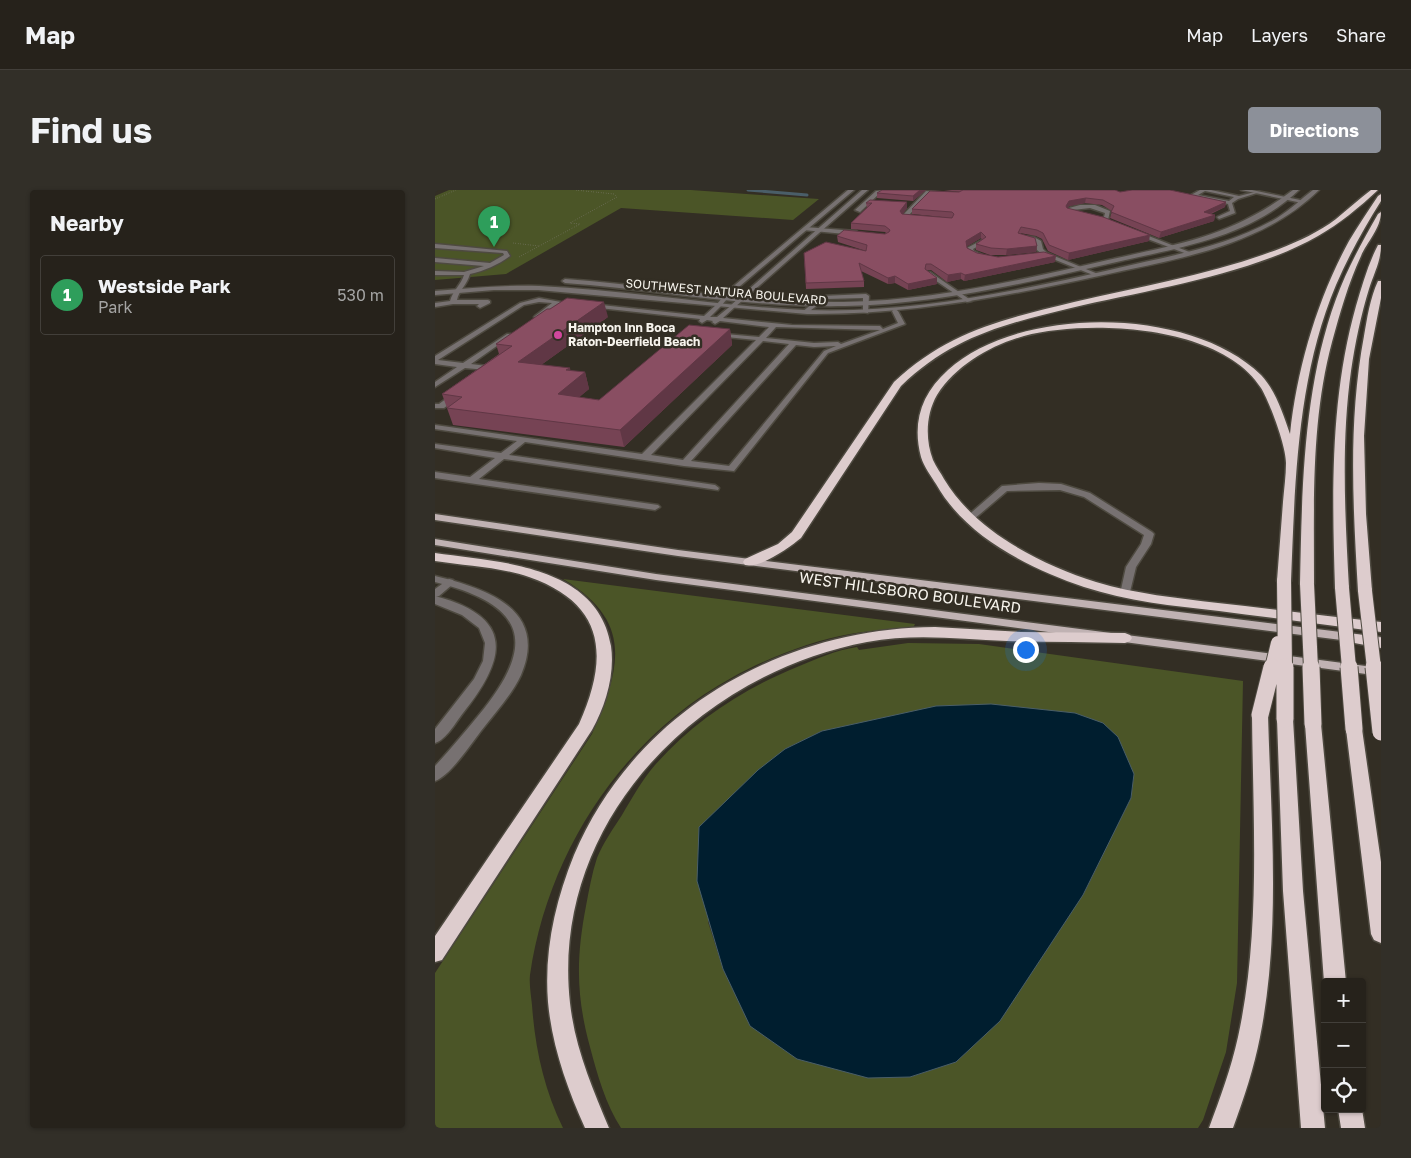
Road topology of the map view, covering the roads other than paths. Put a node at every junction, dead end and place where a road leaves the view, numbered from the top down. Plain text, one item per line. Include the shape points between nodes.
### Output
1 (851, 190) edge
2 (865, 190) edge
3 (1244, 190) edge
4 (1296, 190) edge
5 (1317, 190) edge
6 (1375, 190) edge
7 (883, 191) edge
8 (1255, 192) junction
9 (951, 194) edge
10 (1381, 196) edge
11 (1239, 197) junction
12 (1285, 198) junction
13 (840, 199) junction
14 (854, 200) junction
15 (867, 201) junction
16 (1302, 201) junction
17 (876, 202) edge
18 (905, 204) edge
19 (1230, 204) junction
20 (914, 205) junction
21 (858, 211) dead end
22 (1381, 214) edge
23 (1088, 217) edge
24 (1097, 218) edge
25 (1219, 218) dead end
26 (922, 219) edge
27 (1105, 220) junction
28 (1113, 223) edge
29 (805, 230) junction
30 (820, 231) junction
31 (1131, 231) edge
32 (842, 232) junction
33 (859, 234) edge
34 (1021, 237) edge
35 (835, 238) dead end
36 (983, 242) edge
37 (435, 246) edge
38 (1173, 247) junction
39 (1381, 247) edge
40 (1189, 253) junction
41 (1045, 254) junction
42 (1031, 255) edge
43 (992, 259) edge
44 (435, 260) edge
45 (492, 265) junction
46 (1078, 268) junction
47 (435, 273) edge
48 (753, 273) junction
49 (928, 273) edge
50 (467, 274) junction
51 (1095, 274) junction
52 (458, 275) junction
53 (769, 275) junction
54 (515, 280) dead end
55 (552, 280) dead end
56 (465, 282) junction
57 (451, 283) junction
58 (1381, 283) edge
59 (456, 291) junction
60 (435, 293) edge
61 (958, 294) junction
62 (726, 296) junction
63 (743, 298) junction
64 (969, 301) junction
65 (453, 302) junction
66 (558, 302) junction
67 (866, 303) junction
68 (568, 304) edge
69 (816, 304) junction
70 (435, 305) edge
71 (719, 305) junction
72 (480, 306) dead end
73 (587, 306) edge
74 (733, 306) junction
75 (895, 311) junction
76 (805, 312) junction
77 (865, 312) junction
78 (704, 318) junction
79 (719, 320) junction
80 (527, 323) edge
81 (774, 325) junction
82 (519, 328) edge
83 (697, 328) edge
84 (887, 328) junction
85 (761, 340) junction
86 (794, 343) junction
87 (847, 344) junction
88 (435, 360) edge
89 (464, 365) junction
90 (481, 378) edge
91 (435, 384) edge
92 (435, 427) edge
93 (523, 440) junction
94 (435, 446) edge
95 (502, 456) junction
96 (644, 457) junction
97 (1292, 460) junction
98 (684, 463) junction
99 (435, 475) edge
100 (472, 480) junction
101 (715, 488) dead end
102 (655, 507) dead end
103 (435, 517) edge
104 (970, 518) junction
105 (435, 542) edge
106 (435, 557) edge
107 (750, 562) junction
108 (435, 579) edge
109 (449, 582) junction
110 (435, 594) edge
111 (1125, 594) junction
112 (435, 600) edge
113 (1283, 622) junction
114 (1378, 636) edge
115 (1125, 638) junction
116 (1354, 639) joint
117 (1381, 663) edge
118 (1381, 672) edge
119 (1381, 732) edge
120 (435, 738) edge
121 (435, 775) edge
122 (1381, 934) edge
123 (435, 953) edge
124 (1335, 978) edge
125 (1351, 1113) edge
126 (597, 1128) edge
127 (1221, 1128) edge
128 (1313, 1128) edge
129 (1353, 1128) edge

1 - 13 street
2 - 14 street
3 - 8 street
4 - 12 street, SOUTHWEST NATURA BOULEVARD
5 - 16 street, SOUTHWEST NATURA BOULEVARD
6 - 107 highway via 1327,228 1270,254 1216,271 1012,320 940,348 913,368 893,389 797,535 783,547
7 - 15 lane
8 - 11 lane
8 - 12 street
9 - 20 street via 928,192
10 - 97 highway via 1343,258 1318,322 1301,390
11 - 19 lane
11 - 19 lane via 1204,190 1193,195
12 - 16 street
12 - 38 street, SOUTHWEST NATURA BOULEVARD via 1256,218 1227,231
13 - 14 street
13 - 29 street
14 - 15 street
14 - 30 street
15 - 17 street
15 - 21 lane
16 - 40 street, SOUTHWEST NATURA BOULEVARD via 1279,219 1243,236
18 - 20 street
19 - 25 lane via 1233,212
20 - 26 street via 904,217
22 - 124 highway, bridge via 1348,277 1335,316 1323,364 1311,465 1307,584 1313,724
23 - 27 street via 1070,212 1071,209 1100,208 1108,212
24 - 27 street
27 - 28 street
29 - 30 lane
29 - 48 street
30 - 32 lane
30 - 53 street
31 - 38 street
32 - 33 lane
32 - 35 lane
34 - 41 street via 1034,238
36 - 43 street via 974,245 971,252
37 - 45 lane via 505,252 507,256
38 - 40 street
38 - 46 street, SOUTHWEST NATURA BOULEVARD
39 - 122 highway, bridge via 1355,325 1343,407 1339,472 1342,588 1354,728
40 - 51 street, SOUTHWEST NATURA BOULEVARD
41 - 42 street
41 - 46 street
44 - 45 lane
45 - 50 lane
46 - 51 street
46 - 61 street, SOUTHWEST NATURA BOULEVARD
47 - 52 lane
48 - 53 street
48 - 62 street
49 - 61 street
50 - 52 lane
50 - 56 lane
51 - 64 street, SOUTHWEST NATURA BOULEVARD
52 - 57 lane
53 - 63 street
54 - 56 street
55 - 62 street, SOUTHWEST NATURA BOULEVARD
56 - 57 street
56 - 59 lane
57 - 59 lane
58 - 114 highway, bridge via 1370,329 1361,399 1359,499 1365,591
59 - 60 street, SOUTHWEST NATURA BOULEVARD
59 - 65 lane
59 - 71 street, SOUTHWEST NATURA BOULEVARD via 553,289
61 - 64 street
61 - 67 street, SOUTHWEST NATURA BOULEVARD
62 - 63 street, SOUTHWEST NATURA BOULEVARD
62 - 71 street
63 - 69 street, SOUTHWEST NATURA BOULEVARD
63 - 74 street
64 - 75 street, SOUTHWEST NATURA BOULEVARD
65 - 70 lane
65 - 72 lane via 488,302
66 - 68 lane
66 - 80 lane
66 - 88 lane via 539,300 522,304
67 - 69 street, SOUTHWEST NATURA BOULEVARD
67 - 77 lane
69 - 76 lane
71 - 74 street, SOUTHWEST NATURA BOULEVARD
71 - 78 lane
73 - 78 lane
74 - 76 street, SOUTHWEST NATURA BOULEVARD
74 - 79 lane
75 - 77 street, SOUTHWEST NATURA BOULEVARD
75 - 84 lane via 902,324
76 - 77 street, SOUTHWEST NATURA BOULEVARD
78 - 79 lane
78 - 83 lane
79 - 81 lane
79 - 85 lane via 709,330
81 - 84 lane
81 - 85 lane
82 - 89 lane
84 - 87 lane
85 - 86 lane
85 - 96 lane
86 - 87 lane
86 - 98 lane
87 - 98 lane via 826,352 731,469
88 - 89 lane
89 - 90 lane via 496,369
89 - 91 lane
92 - 93 lane
93 - 95 lane
93 - 96 lane
94 - 95 lane
95 - 100 lane
95 - 101 lane
96 - 98 lane
97 - 104 highway via 1270,394 1253,373 1222,352 1180,336 1143,329 1097,325 1051,328 1008,339 969,358 938,385 924,408 920,432 927,462 940,484
97 - 113 highway, bridge
99 - 100 lane
100 - 102 lane
103 - 107 main road, WEST HILLSBORO BOULEVARD
104 - 111 highway via 1041,565
104 - 111 lane via 1005,488 1061,487 1087,495 1149,534 1131,567
105 - 115 main road, WEST HILLSBORO BOULEVARD via 656,577
106 - 123 highway via 531,574 564,589 583,603 596,620 606,654 600,696 586,726
107 - 116 main road, WEST HILLSBORO BOULEVARD
108 - 109 street
109 - 110 lane
109 - 121 street via 483,592 501,603 515,617 521,634 521,651 514,674 499,699 451,760
111 - 114 highway
112 - 120 street via 459,607 478,619 491,642 491,656 484,674 471,696
113 - 127 highway, bridge via 1260,715 1261,952 1250,1033
113 - 128 highway, bridge via 1293,890
114 - 116 highway
114 - 117 highway, bridge
114 - 119 highway, bridge
115 - 118 main road, WEST HILLSBORO BOULEVARD
115 - 126 highway via 939,632 858,639 808,653 752,676 702,706 662,738 619,787 596,824 578,868 563,924 558,974 561,1014 573,1074
125 - 129 highway

